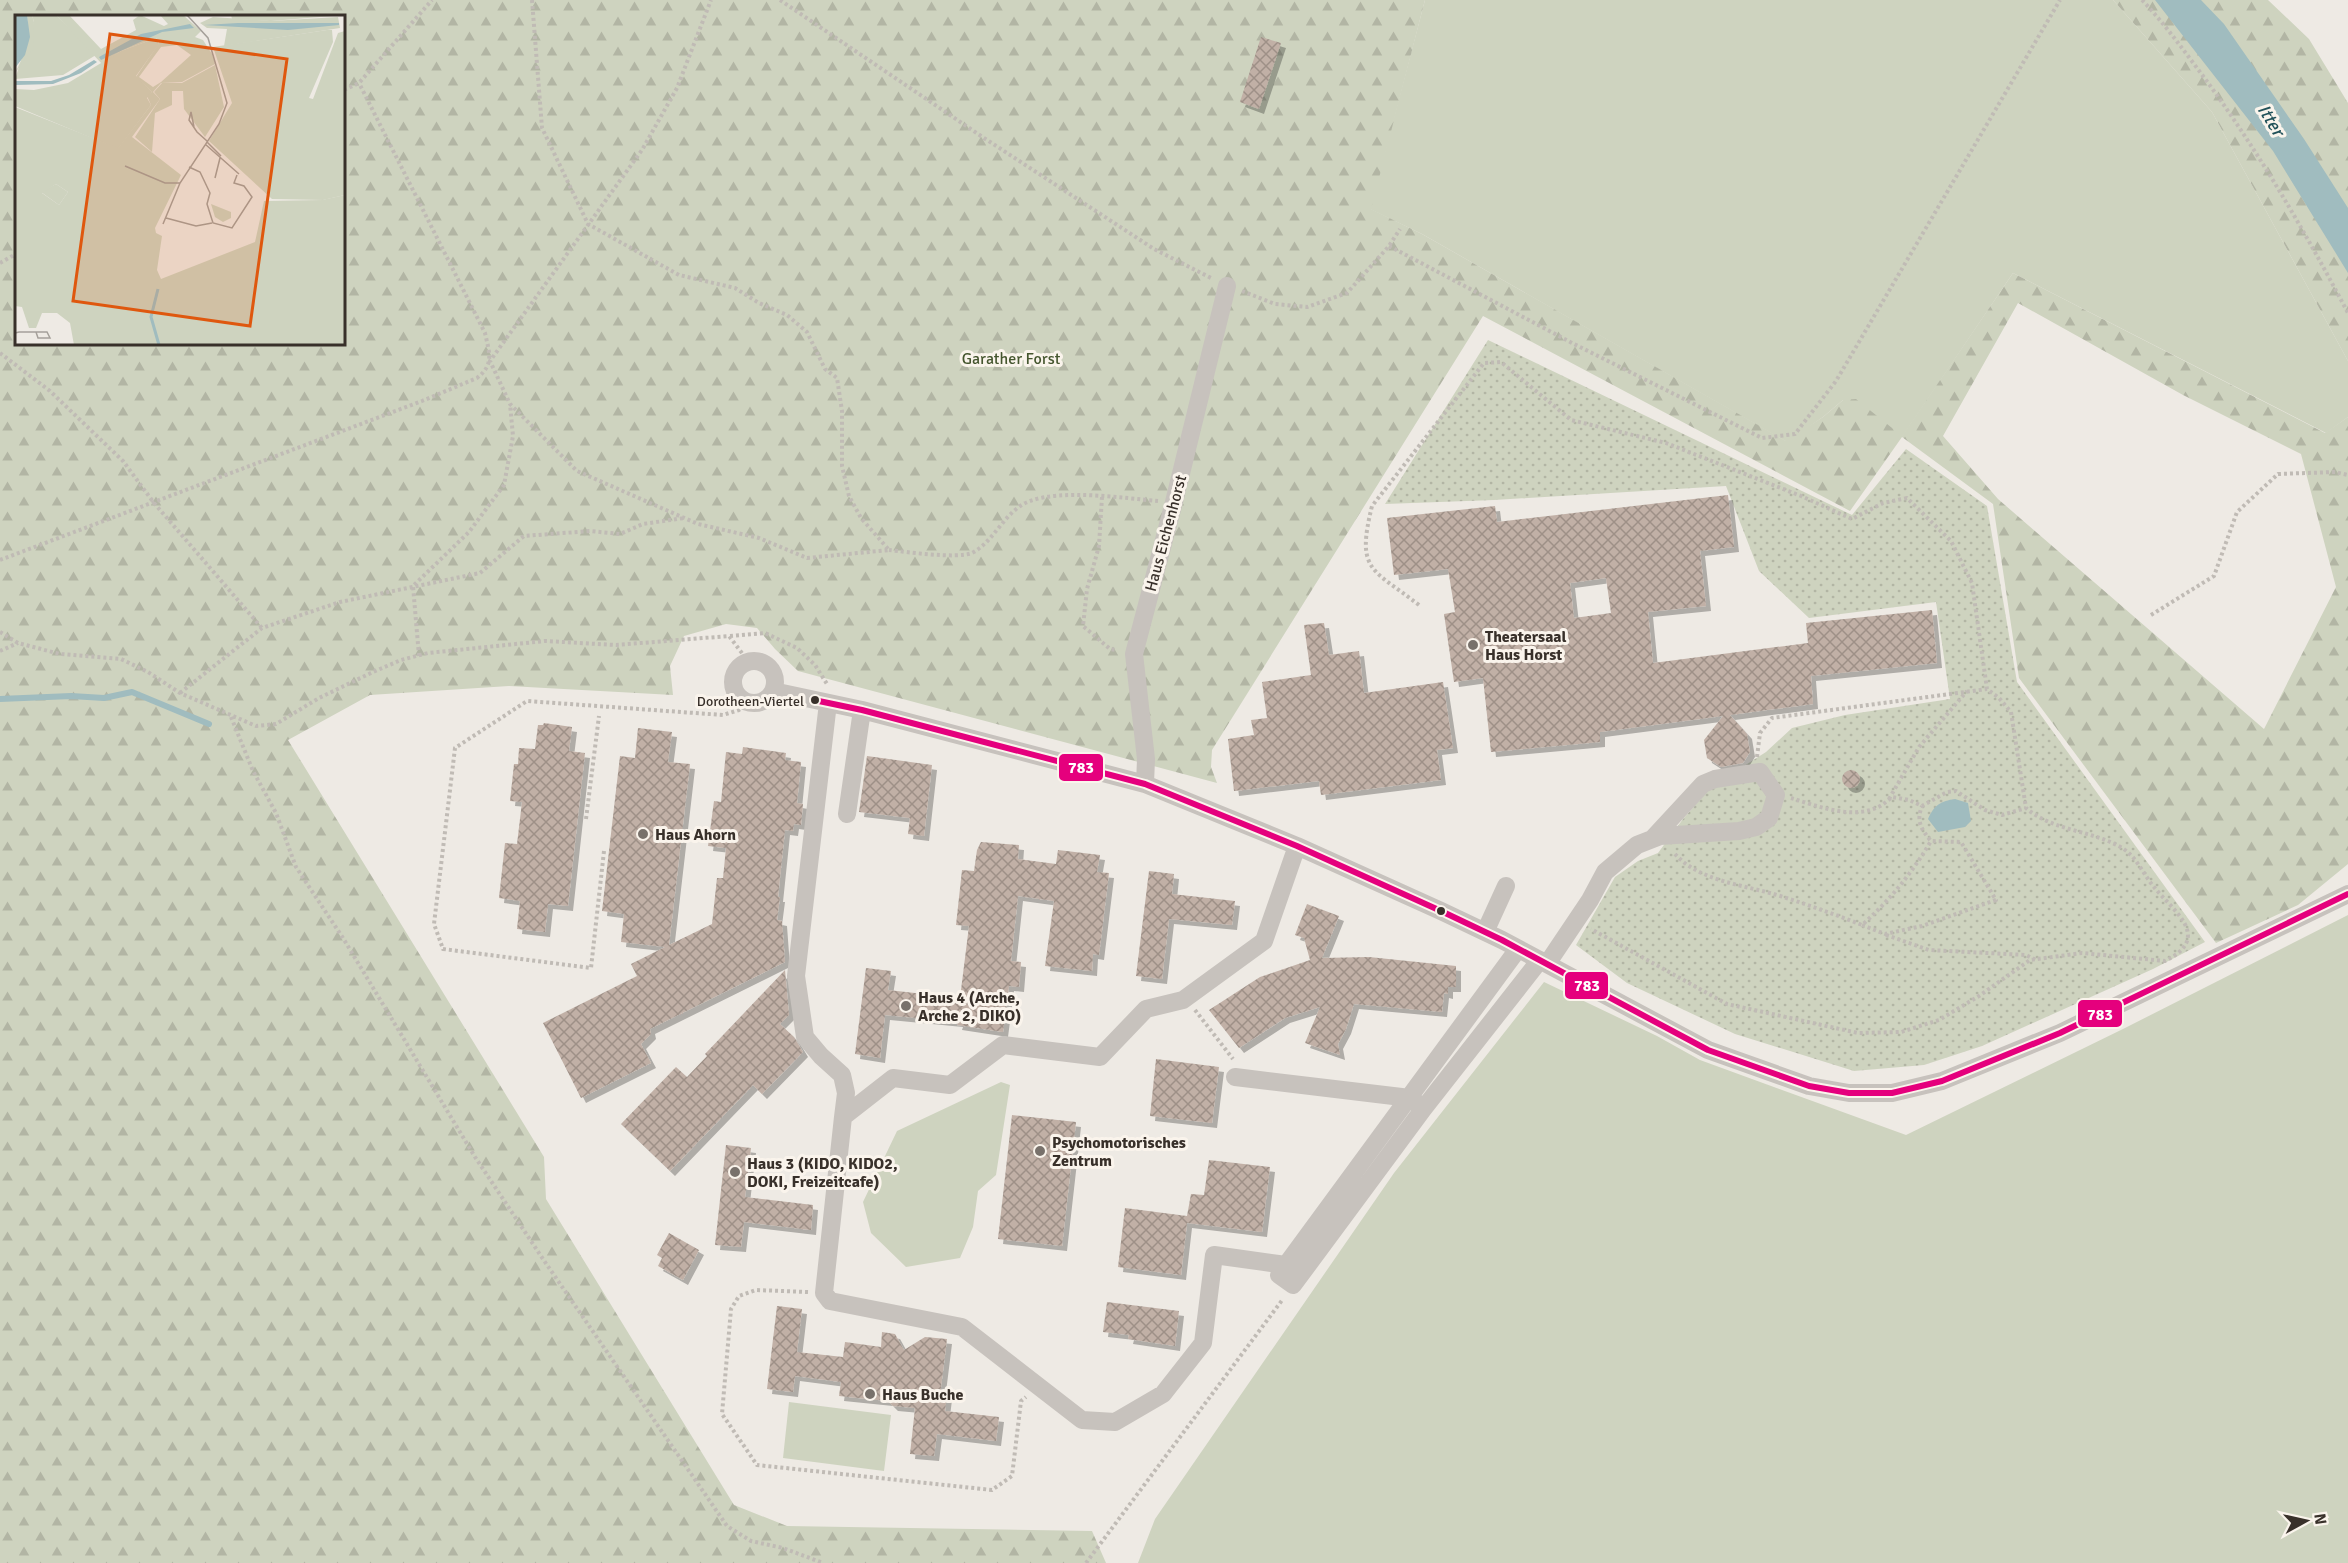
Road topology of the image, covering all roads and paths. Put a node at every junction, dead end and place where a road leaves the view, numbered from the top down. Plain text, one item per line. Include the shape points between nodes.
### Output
1 (432, 0) edge
2 (532, 0) edge
3 (711, 0) edge
4 (780, 0) edge
5 (2060, 0) edge
6 (2142, 0) edge
7 (359, 82) junction
8 (345, 89) edge
9 (588, 224) junction
10 (1400, 229) dead end
11 (1389, 246) junction
12 (15, 254) edge
13 (0, 262) edge
14 (1227, 286) junction
15 (2348, 313) edge
16 (0, 353) edge
17 (490, 361) junction
18 (510, 404) junction
19 (2348, 475) edge
20 (1102, 497) junction
21 (1174, 502) junction
22 (154, 503) junction
23 (684, 518) junction
24 (889, 550) junction
25 (0, 560) edge
26 (413, 586) junction
27 (1419, 605) dead end
28 (2151, 615) dead end
29 (262, 628) junction
30 (0, 632) edge
31 (729, 636) junction
32 (18, 643) junction
33 (0, 651) edge
34 (1134, 654) junction
35 (419, 656) junction
36 (748, 661) junction
37 (1987, 688) junction
38 (773, 691) junction
39 (1966, 691) junction
40 (180, 693) junction
41 (750, 702) junction
42 (828, 703) junction
43 (862, 710) junction
44 (599, 716) dead end
45 (231, 717) junction
46 (1755, 771) junction
47 (1145, 783) junction
48 (1776, 795) junction
49 (1889, 800) junction
50 (1922, 806) junction
51 (2026, 808) junction
52 (847, 814) dead end
53 (586, 819) dead end
54 (1656, 837) junction
55 (1931, 841) junction
56 (1297, 846) junction
57 (604, 851) dead end
58 (1506, 886) dead end
59 (2348, 886) edge
60 (2348, 894) edge
61 (2324, 905) junction
62 (1575, 920) junction
63 (1862, 925) junction
64 (1485, 932) junction
65 (1885, 934) junction
66 (1518, 949) junction
67 (2036, 960) junction
68 (1543, 962) junction
69 (1186, 998) junction
70 (1241, 1078) joint
71 (1417, 1103) junction
72 (843, 1117) junction
73 (1286, 1264) junction
74 (1293, 1285) junction
75 (824, 1293) junction
76 (1040, 1387) junction
77 (823, 1563) edge
78 (1086, 1563) edge

1 - 7 path
2 - 9 path via 542,128
3 - 9 path via 677,88 642,150
4 - 14 path via 1154,249
5 - 11 path via 1836,381 1796,434 1762,438
6 - 15 path via 2227,108 2299,222
7 - 8 path
7 - 17 path via 476,313 485,333
9 - 17 path
9 - 24 path via 679,275 735,288 787,315 807,332 825,369 837,378 842,411 842,466 849,496 861,518
10 - 11 path
11 - 14 path via 1347,293 1307,308 1275,304
12 - 13 path
14 - 21 street, Haus Eichenhorst
16 - 22 path via 50,391 123,461
17 - 18 path
17 - 22 path via 477,378
18 - 23 path via 577,471
18 - 26 path via 513,436 504,485 469,532
19 - 28 path via 2335,471 2278,474 2237,513 2214,576
20 - 21 path
20 - 24 path via 1064,495 1029,501 971,553
20 - 34 path via 1099,546 1087,589 1083,626 1110,649
21 - 34 street, Haus Eichenhorst
22 - 25 path
22 - 29 path
23 - 24 path via 759,538 807,558
23 - 26 path via 643,524 620,534 590,531 524,536 480,573
26 - 29 path via 340,602
26 - 35 path
27 - 37 path via 1373,571 1365,555 1372,506 1484,363 1501,362 1571,420 1666,443 1852,519 1883,503 1907,498 1951,541 1972,583
29 - 40 path
30 - 32 path
31 - 35 path via 616,645 545,641
31 - 36 path
31 - 42 path via 765,633 797,648 815,664 830,689
32 - 33 path
32 - 40 path via 60,654 121,659
34 - 47 street, Haus Eichenhorst via 1146,759
35 - 45 path via 373,672 276,724 256,726
36 - 38 street via 769,666 775,678
36 - 41 street via 737,670 733,683 738,695
37 - 39 path
37 - 51 path via 2010,712
38 - 41 street via 763,700
38 - 42 street
39 - 46 path via 1772,718 1760,732
39 - 49 path via 1919,747
40 - 45 path
41 - 57 path via 723,715 527,701 455,747 434,924 443,949 591,968
42 - 43 street
42 - 72 street via 796,975 805,1037 842,1074 846,1093
43 - 47 street
43 - 52 street
44 - 53 path
45 - 77 path via 276,813 296,867 475,1157 727,1526 751,1541
46 - 48 street via 1760,772
46 - 54 street via 1703,784
47 - 56 street
48 - 49 path via 1859,812
48 - 54 street via 1769,818 1756,827
49 - 50 path via 1893,797
50 - 51 path via 1956,791 1984,810 2002,814
50 - 55 path via 1920,827
51 - 67 path via 2043,820 2094,836 2132,855 2154,888 2181,915 2188,934 2187,941 2165,961 2082,953
54 - 62 street via 1637,845 1605,872
54 - 63 path via 1692,868 1712,877 1794,900
55 - 63 path via 1895,894
55 - 65 path via 1961,842 1996,900 1922,926
56 - 64 street
56 - 69 street via 1264,941
58 - 64 street
59 - 61 street
60 - 61 street
61 - 68 street via 2060,1033 1942,1081 1892,1093 1849,1093 1809,1086 1708,1050
62 - 67 path via 1727,1004 1858,1033 1901,1032 1939,1020 2030,960
62 - 68 street
63 - 65 path
64 - 66 street
65 - 67 path via 1929,950 2025,955
66 - 68 street
66 - 71 street
68 - 71 street
69 - 70 path
69 - 72 street via 1146,1009 1100,1057 1004,1045 950,1085 893,1078
70 - 71 street
71 - 73 street
71 - 74 street
72 - 75 street
73 - 74 street via 1279,1275
73 - 76 street via 1214,1255 1203,1343 1163,1394 1115,1422 1082,1420
74 - 78 path
75 - 76 street via 830,1301 962,1327
75 - 76 path via 756,1290 739,1296 731,1309 722,1414 757,1465 992,1490 1012,1476 1021,1401

